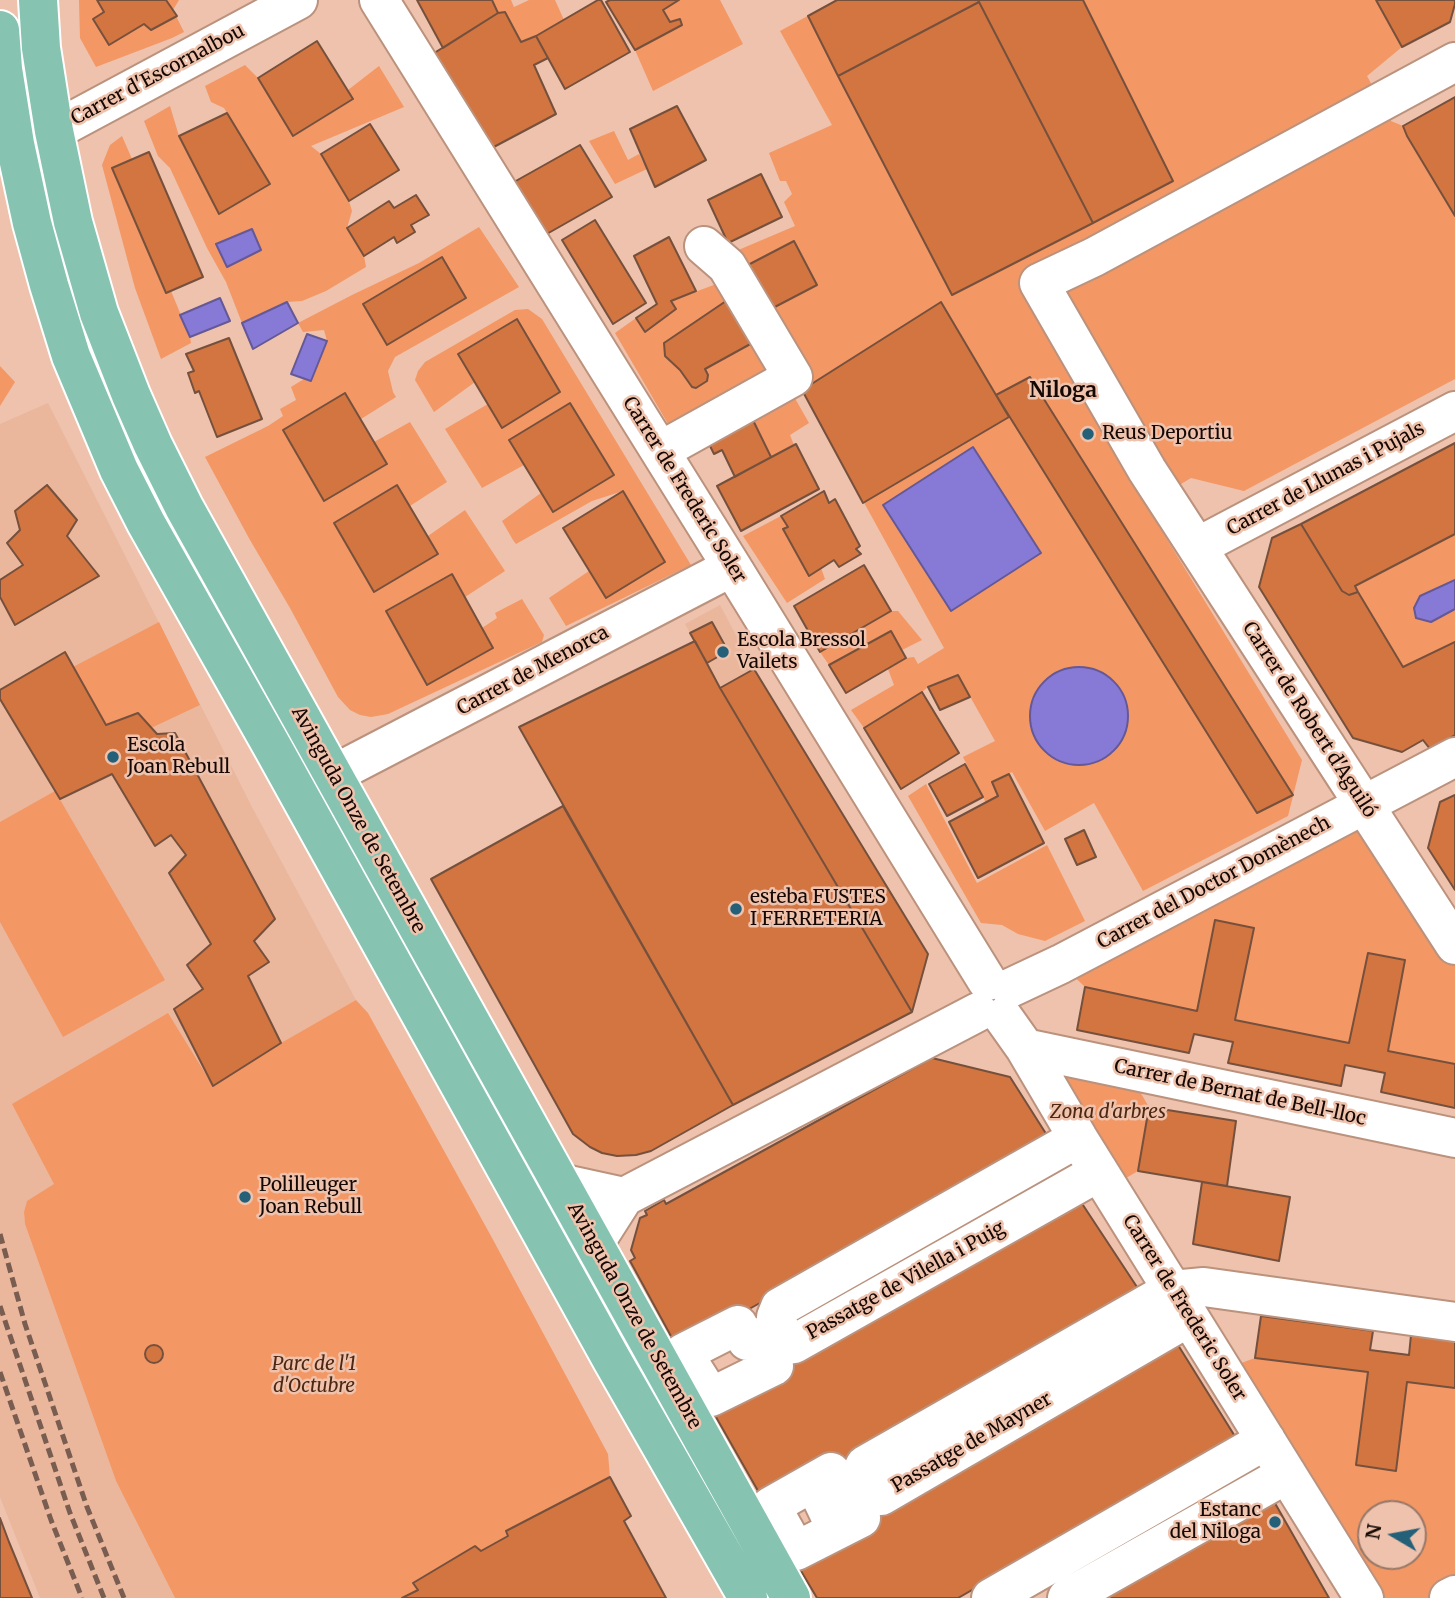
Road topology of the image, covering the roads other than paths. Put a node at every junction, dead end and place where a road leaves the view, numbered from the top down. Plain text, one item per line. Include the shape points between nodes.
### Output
1 (38, 0) edge
2 (298, 0) edge
3 (379, 0) edge
4 (0, 30) edge
5 (1455, 62) edge
6 (54, 131) junction
7 (704, 246) dead end
8 (1455, 411) edge
9 (660, 451) junction
10 (1197, 547) junction
11 (733, 567) junction
12 (1455, 757) edge
13 (334, 774) junction
14 (1364, 804) junction
15 (1455, 946) edge
16 (994, 999) junction
17 (1025, 1048) junction
18 (1078, 1138) junction
19 (1455, 1138) edge
20 (1099, 1171) junction
21 (560, 1183) junction
22 (624, 1197) junction
23 (594, 1244) junction
24 (1181, 1303) junction
25 (1455, 1322) edge
26 (1266, 1440) junction
27 (1287, 1474) junction
28 (1455, 1595) edge
29 (748, 1598) edge
30 (791, 1598) edge
31 (991, 1598) edge
32 (1067, 1598) edge
33 (1364, 1598) edge
34 (1449, 1598) edge

1 - 6 main road, Avinguda Onze de Setembre
2 - 6 street, Carrer d'Escornalbou
3 - 9 street, Carrer de Frederic Soler
4 - 29 main road, Avinguda Onze de Setembre via 15,144 32,223 71,356 119,470
5 - 10 street, Carrer de Robert d'Aguiló via 1039,284
6 - 13 main road, Avinguda Onze de Setembre via 99,313 131,395 184,507
7 - 9 street via 727,266 793,377
8 - 10 street, Carrer de Llunas i Pujals
9 - 11 street, Carrer de Frederic Soler
10 - 14 street, Carrer de Robert d'Aguiló
11 - 13 street, Carrer de Menorca
11 - 16 street, Carrer de Frederic Soler
12 - 14 street, Carrer del Doctor Domènech
13 - 21 main road, Avinguda Onze de Setembre
14 - 15 street, Carrer de Robert d'Aguiló
14 - 16 street, Carrer del Doctor Domènech
16 - 17 street, Carrer de Frederic Soler
16 - 22 street, Carrer del Doctor Domènech
17 - 18 street, Carrer de Frederic Soler
17 - 19 street, Carrer de Bernat de Bell-lloc
18 - 20 street, Carrer de Frederic Soler
18 - 20 street, Passatge de Vilella i Puig via 780,1307 776,1317 786,1340 794,1344
20 - 24 street, Carrer de Frederic Soler
21 - 22 street
21 - 23 main road, Avinguda Onze de Setembre
22 - 23 street, Carrer del Doctor Domènech
23 - 30 main road, Avinguda Onze de Setembre
24 - 24 street, Passatge de Mayner via 865,1465 862,1485 869,1494 881,1496
24 - 25 street via 1204,1287
24 - 26 street, Carrer de Frederic Soler
26 - 27 street, Carrer de Frederic Soler
26 - 31 street
27 - 32 street
27 - 33 street, Carrer de Frederic Soler
28 - 34 street

